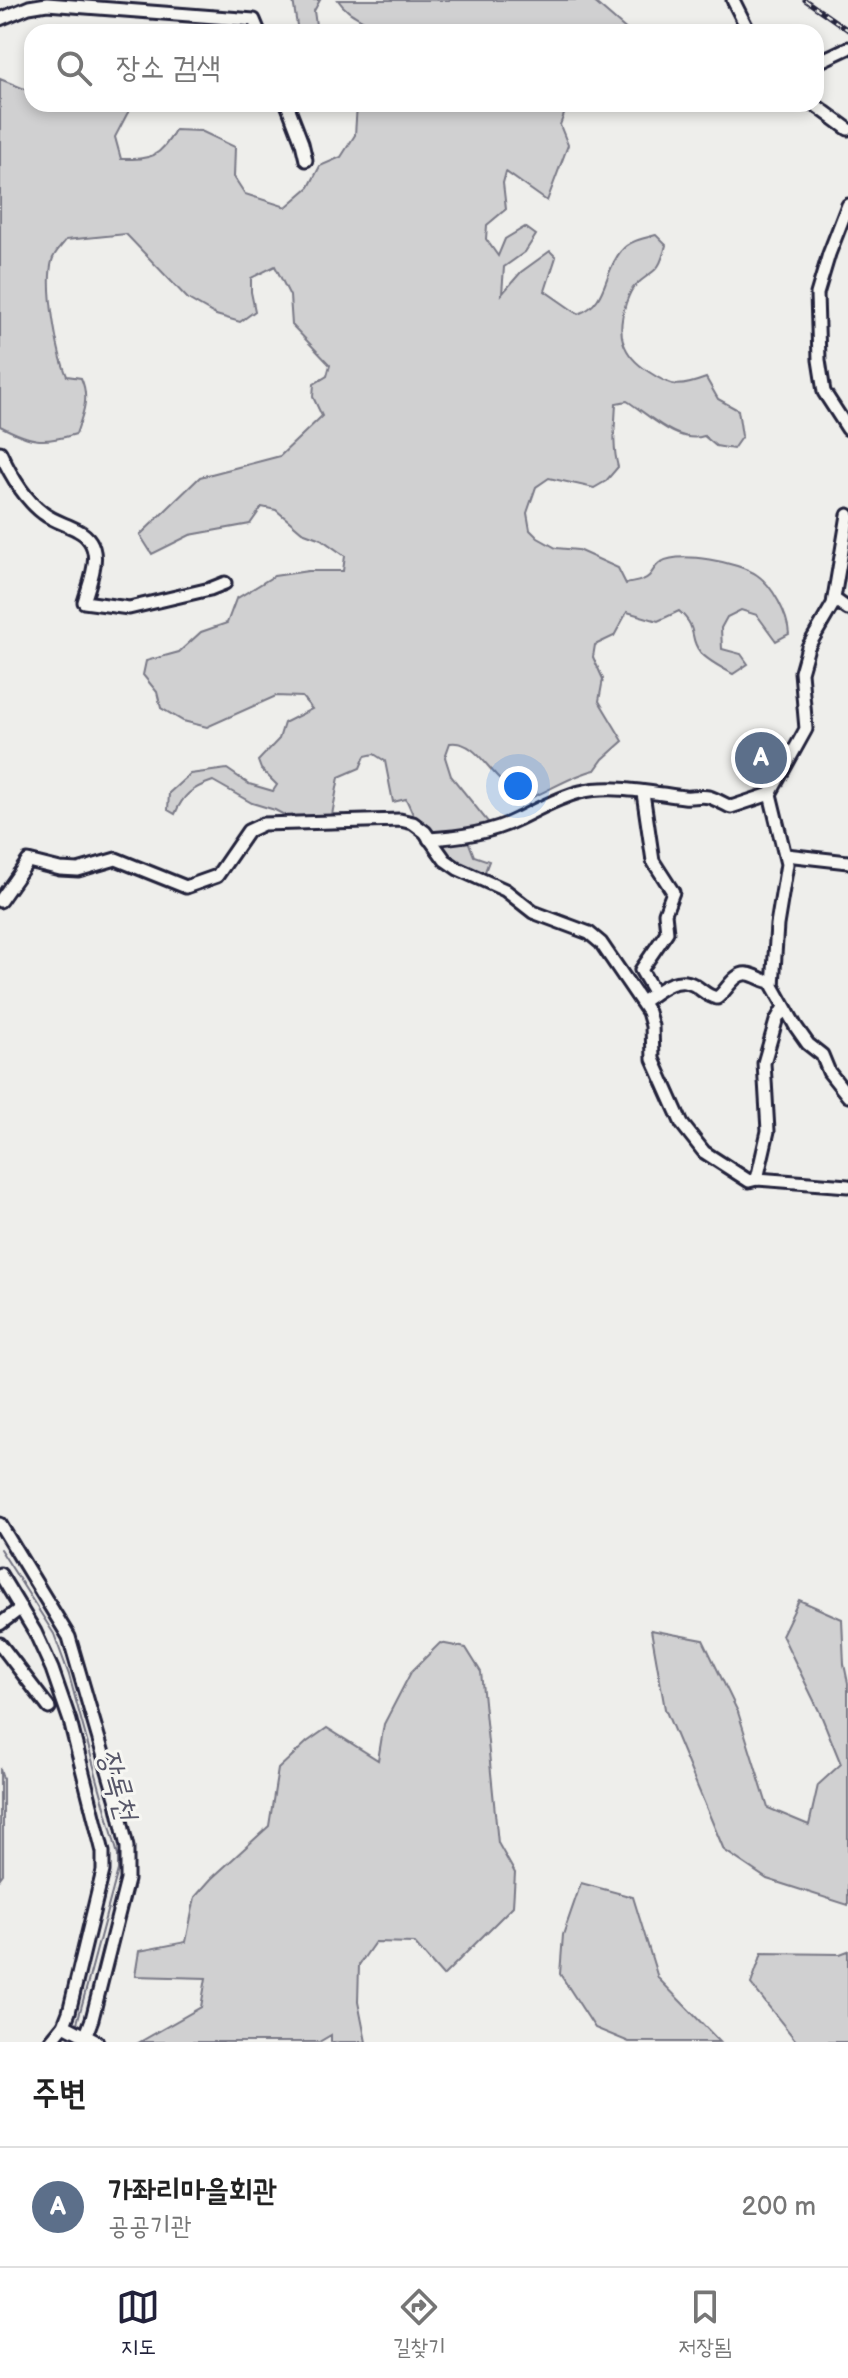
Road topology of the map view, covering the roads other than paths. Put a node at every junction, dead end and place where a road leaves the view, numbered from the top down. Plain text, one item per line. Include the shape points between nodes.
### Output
1 (733, 0) edge
2 (0, 19) edge
3 (256, 24) edge
4 (745, 24) edge
5 (848, 48) edge
6 (824, 59) edge
7 (824, 111) edge
8 (290, 112) edge
9 (848, 129) edge
10 (306, 160) dead end
11 (848, 205) edge
12 (848, 429) edge
13 (0, 452) edge
14 (848, 515) edge
15 (225, 583) dead end
16 (834, 599) junction
17 (848, 609) edge
18 (643, 793) junction
19 (770, 794) junction
20 (429, 839) junction
21 (786, 855) junction
22 (848, 862) edge
23 (0, 901) edge
24 (773, 982) junction
25 (654, 992) junction
26 (642, 1002) junction
27 (784, 1007) junction
28 (848, 1096) edge
29 (757, 1179) junction
30 (848, 1186) edge
31 (0, 1524) edge
32 (0, 1574) edge
33 (21, 1608) junction
34 (0, 1624) edge
35 (0, 1644) edge
36 (49, 1708) dead end
37 (64, 2025) junction
38 (86, 2035) junction
39 (50, 2042) edge
40 (97, 2042) edge

1 - 4 street
2 - 3 street via 47,4
5 - 6 street
7 - 9 street
8 - 10 street
11 - 12 street via 817,294 824,392
13 - 15 street via 31,502 90,540 94,565 84,602 129,608
14 - 16 street
16 - 17 street
16 - 19 street via 801,672 806,729
18 - 19 street via 709,797 731,807
18 - 20 street via 583,791 495,828
18 - 25 street via 653,861 673,892 665,913 667,932 641,970
19 - 21 street
20 - 23 street via 413,823 400,820 263,824 248,831 217,876 201,884 186,887 116,859 78,870 28,861
20 - 26 street via 458,869 505,890 533,912 589,933
21 - 22 street
21 - 24 street
24 - 25 street via 741,975 717,998 684,982
24 - 27 street
25 - 26 street
26 - 29 street via 652,1026 653,1059 682,1124 704,1152 749,1181
27 - 28 street
27 - 29 street via 764,1063 768,1131
29 - 30 street
31 - 38 street via 69,1637 129,1857
32 - 33 street
33 - 34 street
33 - 37 street via 48,1659 70,1721 103,1852 103,1871
35 - 36 street
37 - 38 street
37 - 39 street
38 - 40 street

